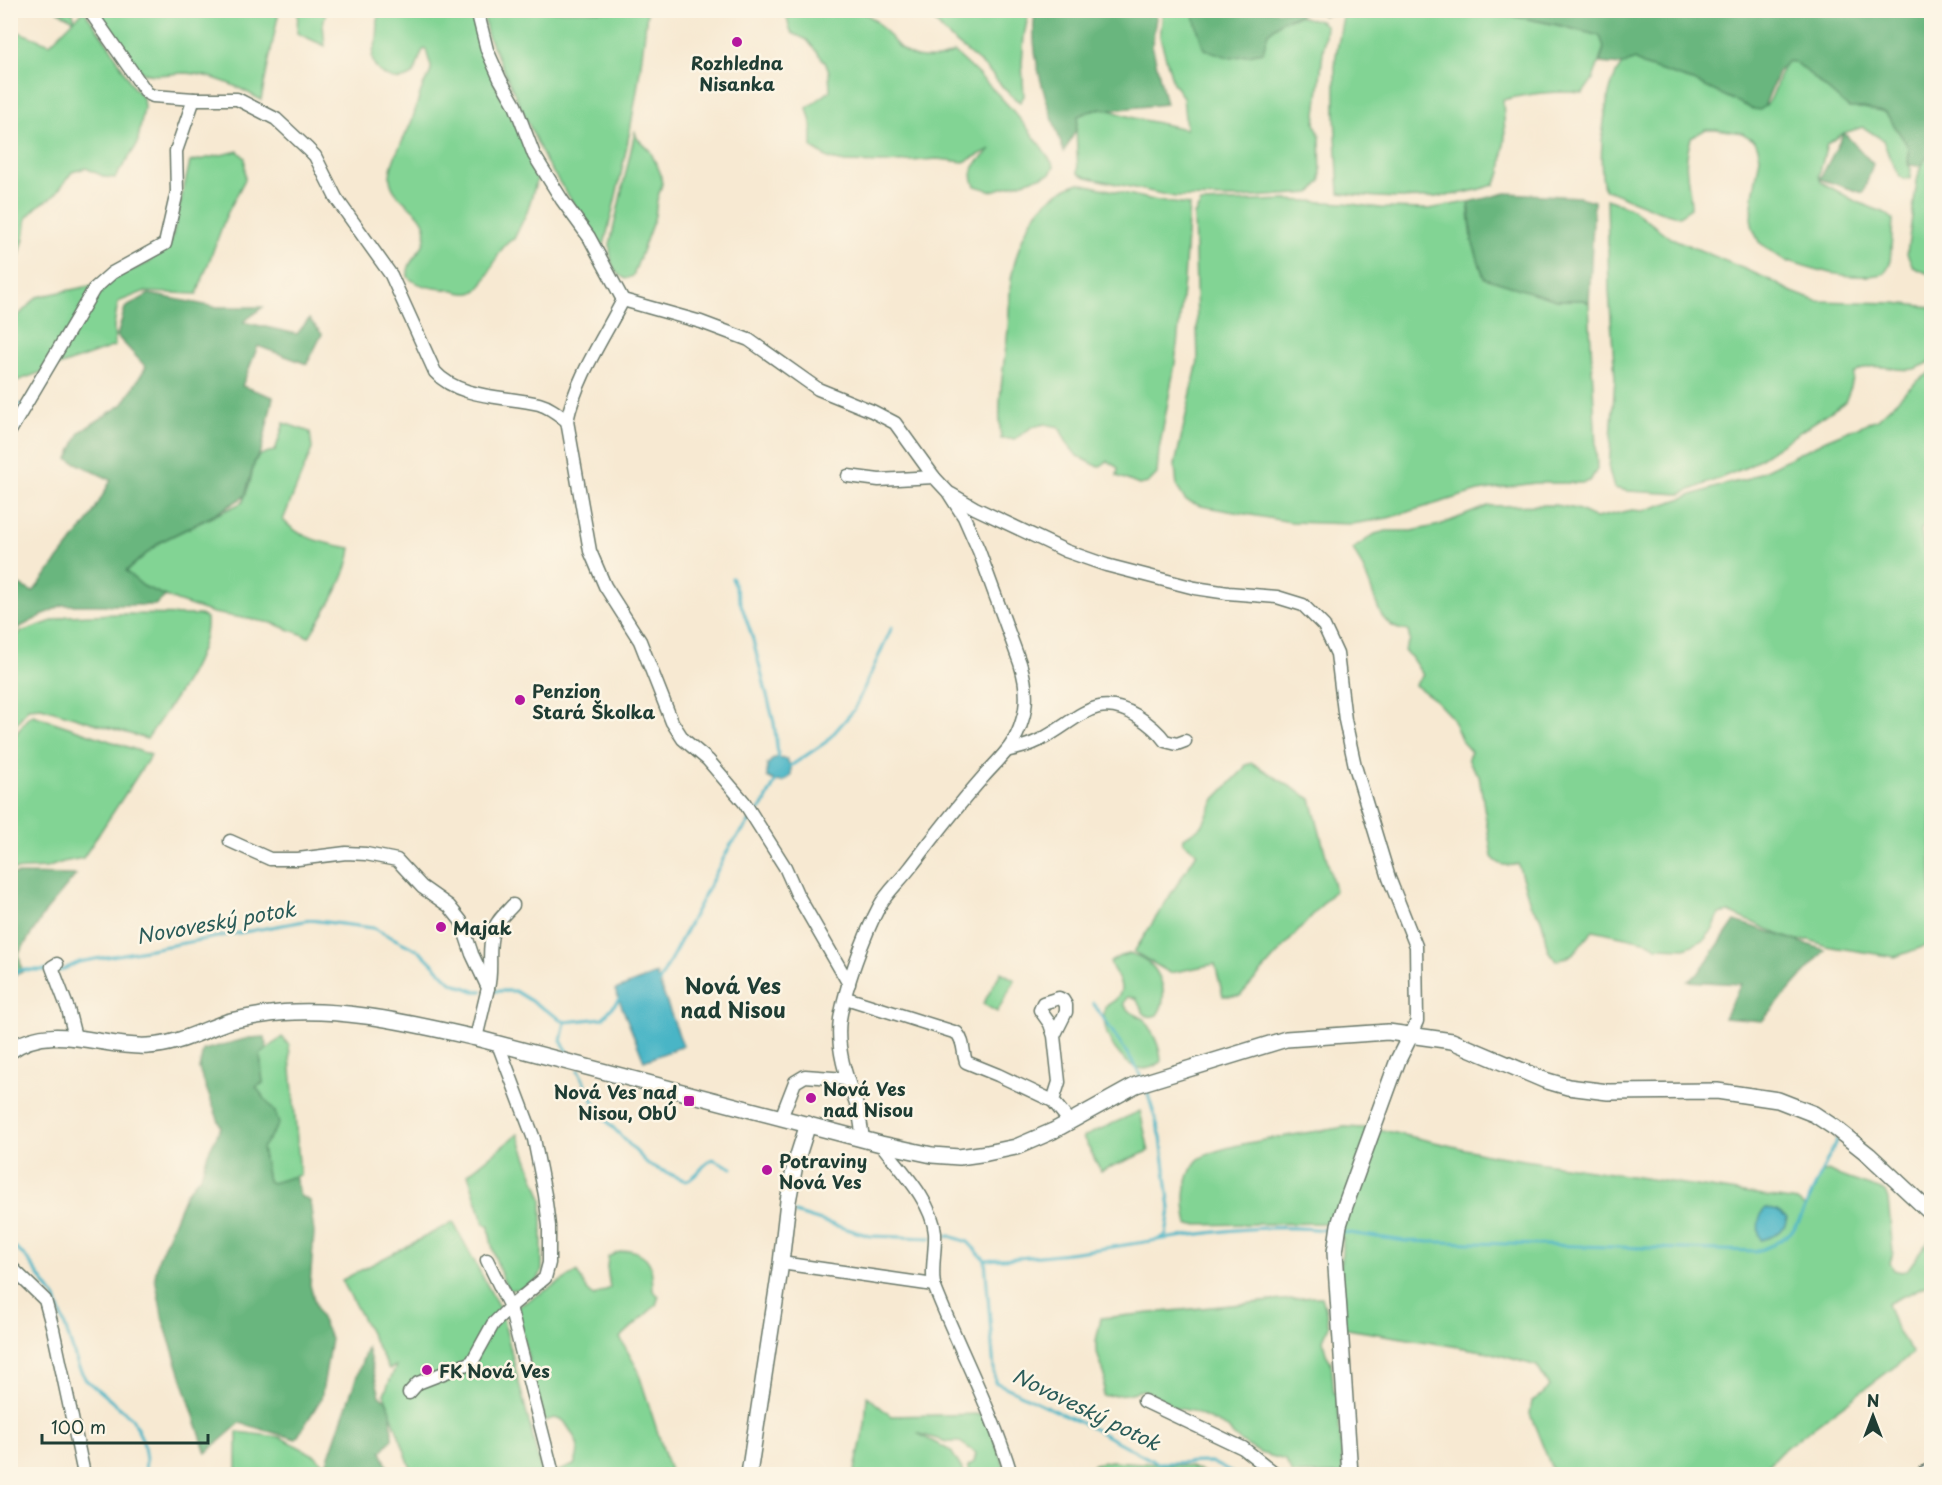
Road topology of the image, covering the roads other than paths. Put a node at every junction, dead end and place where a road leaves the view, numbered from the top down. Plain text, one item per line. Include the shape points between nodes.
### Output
1 (89, 10) edge
2 (477, 10) edge
3 (194, 99) junction
4 (623, 300) junction
5 (567, 421) junction
6 (10, 431) edge
7 (848, 476) dead end
8 (934, 477) junction
9 (948, 492) junction
10 (975, 508) junction
11 (964, 517) junction
12 (1185, 741) dead end
13 (1009, 750) junction
14 (230, 841) dead end
15 (513, 905) dead end
16 (57, 964) dead end
17 (849, 984) junction
18 (488, 988) junction
19 (846, 998) junction
20 (1411, 1034) junction
21 (1054, 1036) dead end
22 (75, 1037) junction
23 (476, 1038) junction
24 (498, 1044) junction
25 (10, 1051) edge
26 (846, 1079) junction
27 (1053, 1101) junction
28 (781, 1118) junction
29 (1070, 1122) junction
30 (808, 1124) junction
31 (863, 1138) junction
32 (881, 1144) junction
33 (1932, 1214) edge
34 (487, 1260) dead end
35 (781, 1263) junction
36 (10, 1266) edge
37 (934, 1284) junction
38 (510, 1307) junction
39 (409, 1393) dead end
40 (1144, 1401) dead end
41 (1932, 1469) edge
42 (84, 1474) edge
43 (552, 1474) edge
44 (749, 1474) edge
45 (1011, 1474) edge
46 (1276, 1474) edge
47 (1350, 1474) edge
48 (1921, 1474) edge

1 - 3 street via 147,93
2 - 4 street via 487,50 515,105 534,155 589,237
3 - 5 street via 237,99 257,108 276,119 315,156 336,198 391,275 435,372 443,381 495,398 541,404
3 - 6 street via 176,151 177,192 165,244 112,273 94,289
4 - 5 street via 571,401
4 - 8 street via 748,340 818,389 885,417 895,423
5 - 17 street via 590,551 605,586 640,641 672,722 683,739 708,760 744,802 785,867
7 - 8 street via 879,480
8 - 9 street
9 - 10 street
9 - 11 street
10 - 11 street
10 - 20 street via 1066,551 1106,565 1195,588 1277,597 1303,605 1324,626 1337,654 1346,728 1361,788 1389,878 1416,946 1417,1022
11 - 13 street via 1024,677 1026,708
12 - 13 street via 1165,741 1143,720 1114,705 1090,709 1041,740
13 - 17 street via 983,776 880,906
14 - 18 street via 270,859 346,853 397,860 422,887 457,915
15 - 18 street via 493,930
16 - 22 street via 52,967
17 - 19 street
18 - 23 street
19 - 26 street via 840,1042
19 - 27 street via 957,1033 963,1041 966,1062
20 - 29 street via 1286,1039 1136,1084
20 - 33 street via 1452,1041 1568,1087 1608,1092 1717,1091 1778,1100 1814,1114 1835,1128
20 - 47 street via 1345,1206 1335,1252
21 - 27 street via 1059,1082
22 - 23 street via 131,1046 163,1045 229,1022 304,1013 387,1020
22 - 25 street via 30,1041
23 - 24 street
24 - 28 street
24 - 38 street via 534,1139 549,1226 545,1278
26 - 28 street via 805,1076 795,1082
26 - 31 street via 857,1105
27 - 29 street
28 - 30 street
29 - 32 street via 1016,1146 959,1157
30 - 31 street
30 - 35 street via 795,1165
31 - 32 street
32 - 37 street via 920,1196 933,1221
34 - 38 street
35 - 37 street
35 - 44 street
36 - 42 street via 45,1300
37 - 45 street via 994,1422
38 - 39 street via 493,1324 472,1362 418,1383
38 - 43 street
40 - 46 street via 1243,1448
41 - 48 street

